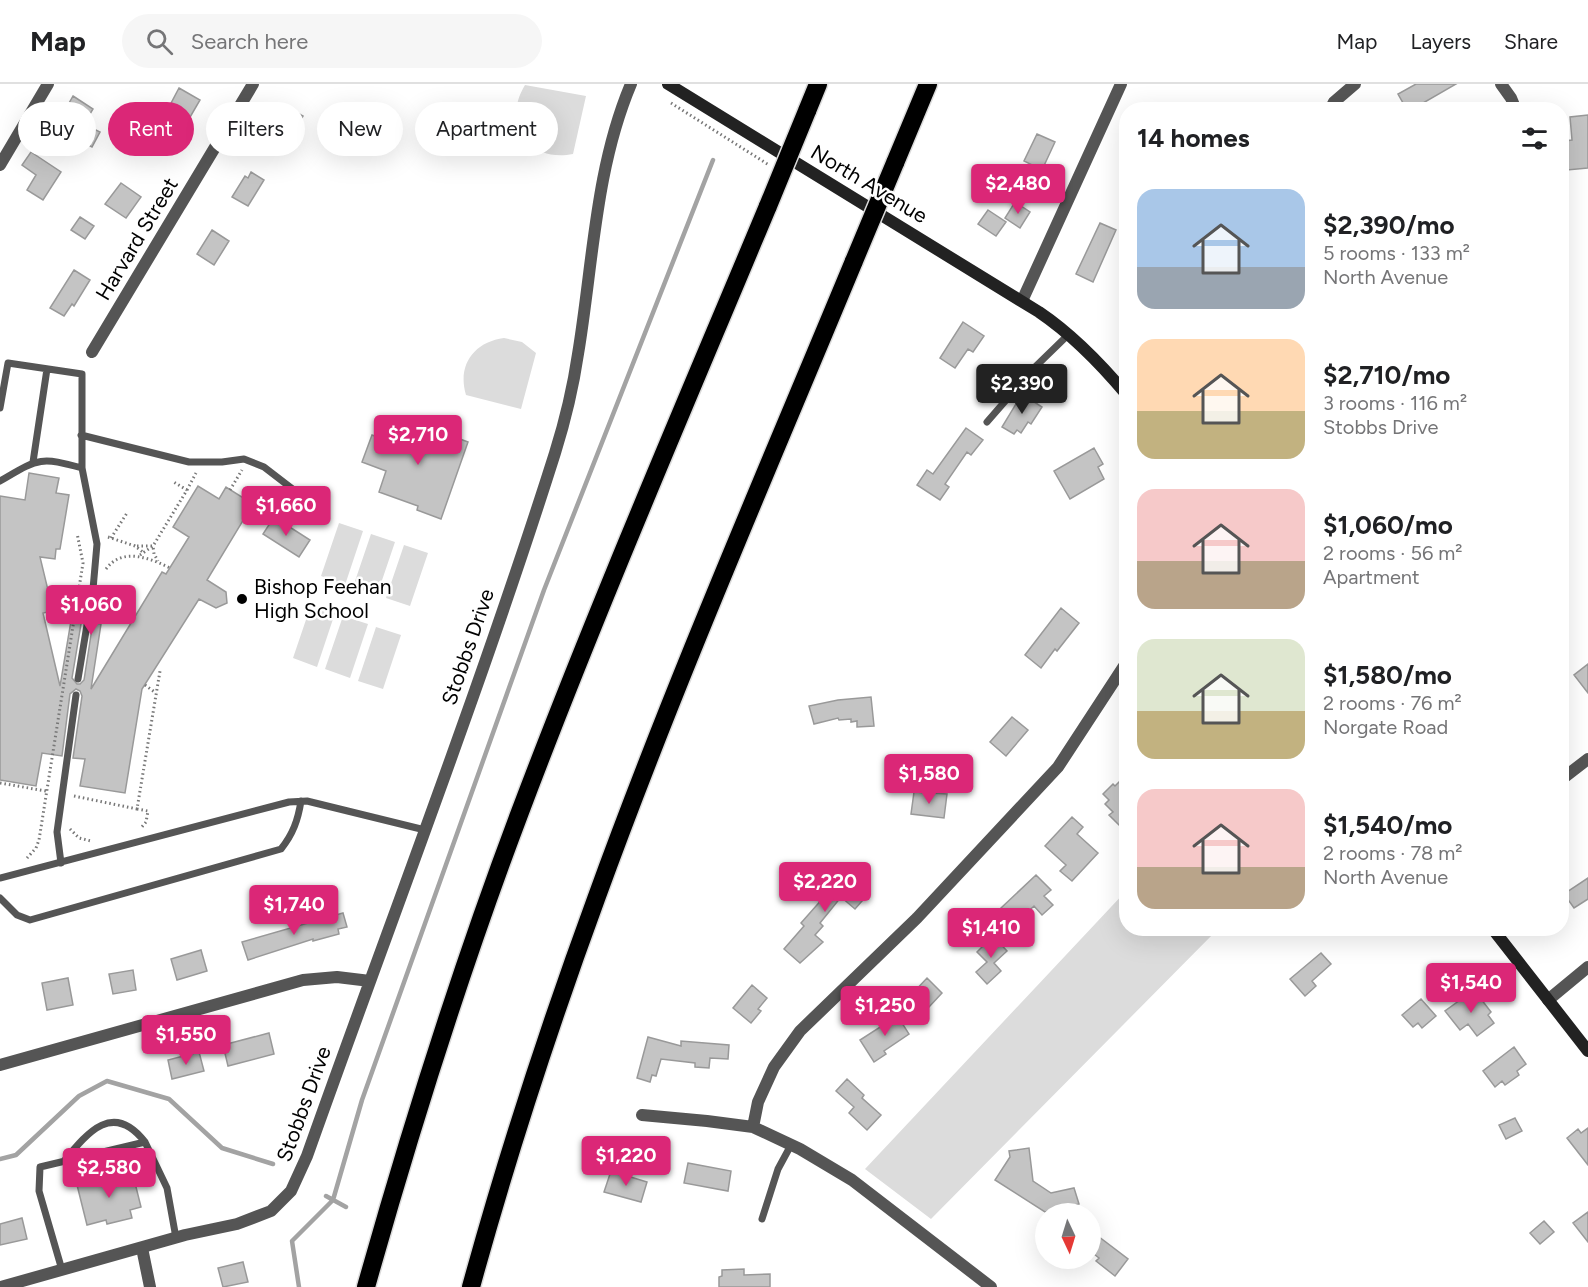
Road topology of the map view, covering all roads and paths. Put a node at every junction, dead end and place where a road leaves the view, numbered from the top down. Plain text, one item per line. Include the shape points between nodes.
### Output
1 (48, 84) edge
2 (253, 84) edge
3 (631, 84) edge
4 (668, 84) edge
5 (818, 84) edge
6 (928, 84) edge
7 (1121, 84) edge
8 (1355, 84) edge
9 (1501, 84) edge
10 (1334, 102) edge
11 (1513, 102) edge
12 (0, 165) edge
13 (1022, 301) junction
14 (1070, 334) junction
15 (92, 352) dead end
16 (47, 369) junction
17 (1119, 385) edge
18 (0, 408) edge
19 (987, 422) dead end
20 (81, 435) junction
21 (33, 462) junction
22 (82, 468) junction
23 (0, 481) edge
24 (172, 481) dead end
25 (303, 497) dead end
26 (127, 513) dead end
27 (77, 533) dead end
28 (135, 546) junction
29 (153, 546) junction
30 (144, 553) junction
31 (138, 556) junction
32 (150, 558) junction
33 (159, 562) junction
34 (170, 568) dead end
35 (105, 575) dead end
36 (78, 593) junction
37 (50, 599) dead end
38 (159, 671) dead end
39 (1119, 674) edge
40 (78, 679) dead end
41 (145, 685) dead end
42 (156, 693) junction
43 (76, 695) dead end
44 (1588, 759) edge
45 (1569, 774) edge
46 (0, 783) edge
47 (46, 791) junction
48 (69, 795) dead end
49 (301, 801) junction
50 (137, 809) junction
51 (66, 824) dead end
52 (138, 830) dead end
53 (425, 830) junction
54 (94, 842) dead end
55 (21, 861) dead end
56 (61, 863) junction
57 (0, 878) edge
58 (0, 898) edge
59 (1498, 936) edge
60 (1588, 967) edge
61 (370, 981) junction
62 (1548, 1000) junction
63 (1588, 1051) edge
64 (0, 1065) edge
65 (642, 1115) dead end
66 (753, 1127) junction
67 (145, 1142) junction
68 (790, 1145) junction
69 (64, 1161) junction
70 (762, 1219) dead end
71 (176, 1238) junction
72 (142, 1248) junction
73 (62, 1270) junction
74 (1, 1287) edge
75 (150, 1287) edge
76 (366, 1287) edge
77 (471, 1287) edge
78 (991, 1287) edge

1 - 12 street
2 - 15 street, Harvard Street
3 - 53 street, Stobbs Drive via 602,182 579,352 555,452
4 - 13 main road, North Avenue
5 - 76 highway, bridge via 519,814 443,1030
6 - 77 highway, bridge via 615,848 543,1052
7 - 13 street
8 - 10 street
9 - 11 street
13 - 14 main road, North Avenue
14 - 17 main road, North Avenue
14 - 19 lane
16 - 18 lane via 8,363
16 - 20 lane via 82,374
16 - 21 lane
20 - 22 lane
20 - 25 lane via 189,462 244,459 264,467
21 - 22 lane via 51,459
21 - 23 lane
22 - 40 lane via 97,544
24 - 29 path via 187,490
26 - 28 path via 110,537
27 - 36 path via 83,564
28 - 29 path
28 - 30 path
29 - 30 path
29 - 33 path
30 - 31 path
30 - 32 path
31 - 32 path
31 - 35 path via 110,564
32 - 33 path
33 - 34 path
36 - 37 path
36 - 47 path
38 - 42 path
39 - 66 street via 1058,767 917,918 800,1031 774,1067 758,1102
41 - 42 path
42 - 50 path
43 - 56 lane via 57,832
44 - 45 street
46 - 47 path
47 - 55 path via 36,848
48 - 50 path
49 - 53 lane
49 - 56 lane via 258,809
49 - 58 lane via 298,820 281,849 30,920 17,915
50 - 52 path via 148,811 144,826
51 - 54 path via 80,838
53 - 61 street, Stobbs Drive
56 - 57 lane
59 - 62 main road
60 - 62 street
61 - 64 street via 337,977 303,980
61 - 71 street, Stobbs Drive via 291,1191 272,1211 237,1224
62 - 63 main road
65 - 66 street
66 - 68 street
67 - 69 lane
67 - 69 lane via 135,1128 119,1122 103,1124 83,1138
67 - 71 lane via 167,1188
68 - 70 lane
68 - 78 street via 852,1180
69 - 73 lane via 40,1167 39,1191
71 - 72 street
72 - 73 street
72 - 75 street
73 - 74 street

